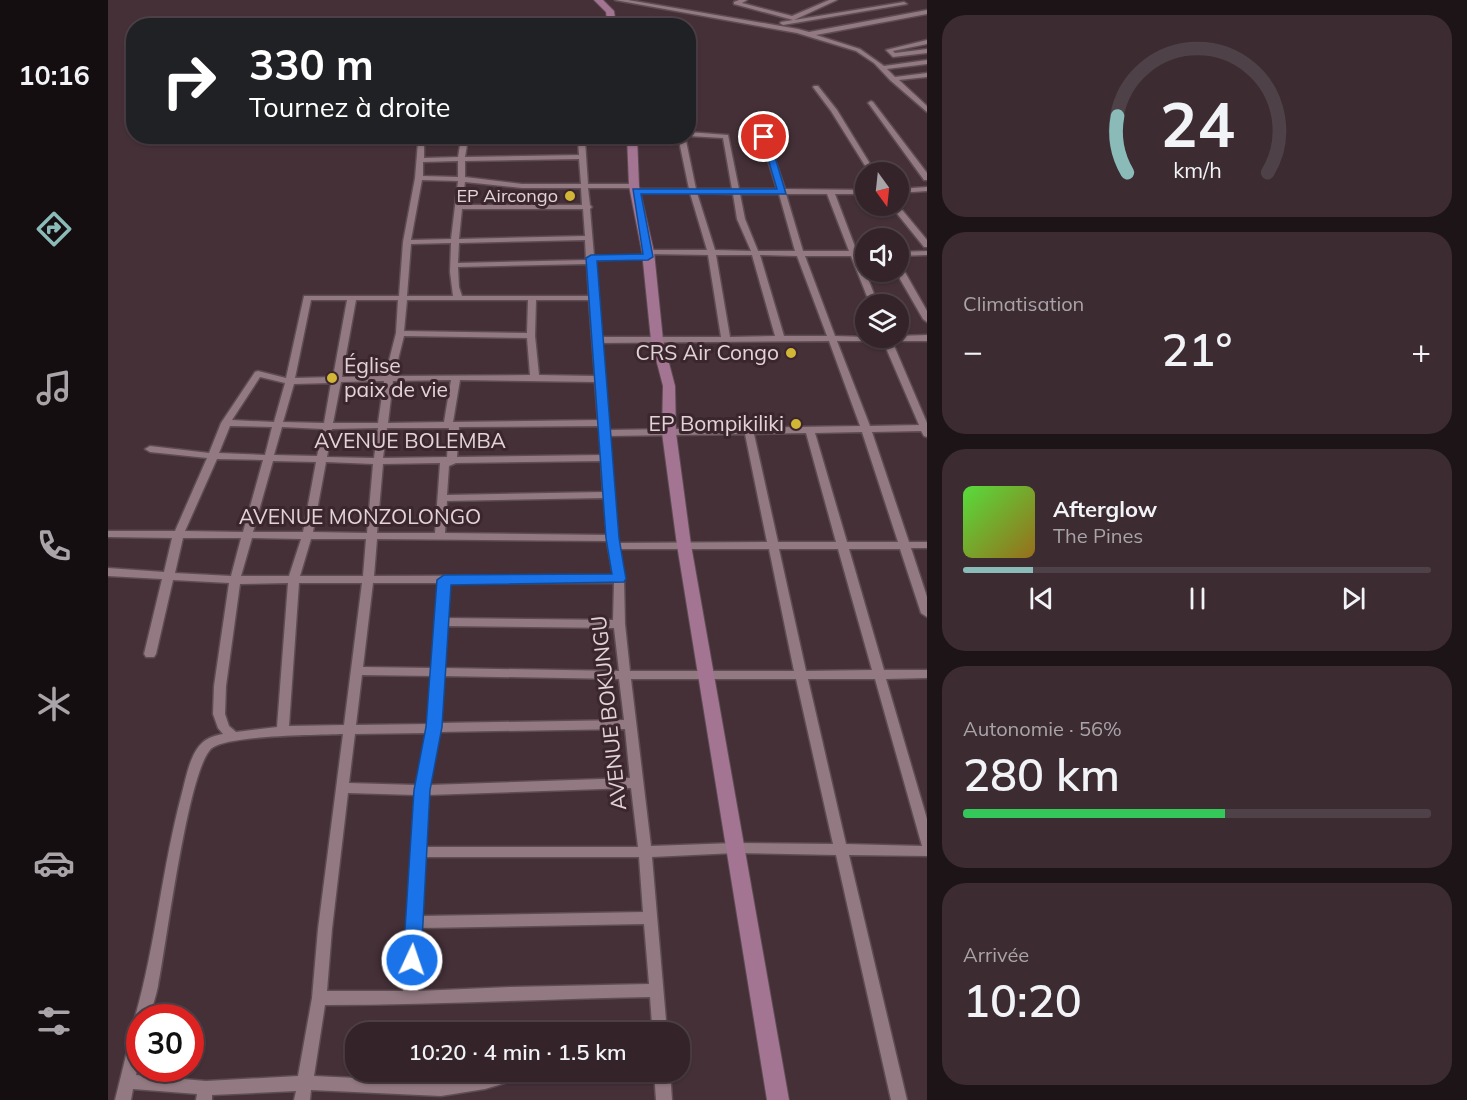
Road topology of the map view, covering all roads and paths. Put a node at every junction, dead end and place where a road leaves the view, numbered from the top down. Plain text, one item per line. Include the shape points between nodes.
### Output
1 (598, 0) edge
2 (618, 0) edge
3 (744, 0) edge
4 (810, 0) edge
5 (834, 0) edge
6 (893, 0) edge
7 (904, 3) junction
8 (823, 4) junction
9 (927, 11) edge
10 (611, 18) edge
11 (791, 18) junction
12 (783, 23) junction
13 (775, 27) junction
14 (809, 34) junction
15 (927, 42) edge
16 (927, 51) edge
17 (927, 62) edge
18 (881, 68) junction
19 (927, 75) edge
20 (892, 79) junction
21 (816, 87) dead end
22 (927, 96) edge
23 (914, 98) junction
24 (872, 103) dead end
25 (927, 110) edge
26 (758, 119) dead end
27 (696, 134) edge
28 (423, 144) edge
29 (464, 144) edge
30 (582, 144) edge
31 (632, 144) edge
32 (683, 144) edge
33 (583, 157) junction
34 (461, 158) junction
35 (421, 160) junction
36 (866, 162) edge
37 (419, 178) junction
38 (461, 178) junction
39 (927, 178) edge
40 (586, 186) junction
41 (635, 188) junction
42 (927, 189) edge
43 (909, 190) edge
44 (693, 191) junction
45 (737, 192) junction
46 (783, 192) junction
47 (830, 192) junction
48 (855, 192) edge
49 (459, 207) junction
50 (588, 207) junction
51 (903, 216) edge
52 (590, 238) junction
53 (457, 241) junction
54 (407, 242) junction
55 (927, 245) edge
56 (855, 253) edge
57 (927, 253) edge
58 (648, 254) junction
59 (712, 254) junction
60 (756, 254) junction
61 (800, 254) junction
62 (909, 254) edge
63 (855, 255) edge
64 (591, 260) junction
65 (454, 265) junction
66 (906, 282) edge
67 (405, 297) junction
68 (458, 297) junction
69 (352, 298) junction
70 (593, 298) junction
71 (532, 299) junction
72 (927, 319) edge
73 (400, 333) junction
74 (531, 336) junction
75 (909, 338) edge
76 (927, 338) edge
77 (780, 339) junction
78 (855, 339) edge
79 (597, 340) junction
80 (657, 340) junction
81 (726, 340) junction
82 (830, 340) junction
83 (891, 348) edge
84 (456, 377) junction
85 (389, 378) junction
86 (536, 378) junction
87 (336, 379) junction
88 (601, 379) junction
89 (289, 381) junction
90 (226, 423) junction
91 (451, 425) junction
92 (278, 426) junction
93 (328, 426) junction
94 (383, 426) junction
95 (605, 428) junction
96 (866, 429) junction
97 (926, 430) edge
98 (749, 431) junction
99 (810, 431) junction
100 (669, 433) junction
101 (150, 449) dead end
102 (213, 456) junction
103 (269, 458) junction
104 (607, 458) junction
105 (323, 459) junction
106 (452, 460) junction
107 (378, 461) junction
108 (610, 495) junction
109 (442, 498) junction
110 (108, 534) edge
111 (178, 535) junction
112 (307, 536) junction
113 (440, 536) junction
114 (247, 537) junction
115 (370, 537) junction
116 (613, 542) junction
117 (774, 544) junction
118 (684, 545) junction
119 (903, 545) junction
120 (927, 545) edge
121 (841, 546) junction
122 (108, 572) edge
123 (166, 577) junction
124 (294, 578) junction
125 (619, 579) junction
126 (235, 580) junction
127 (368, 580) junction
128 (444, 580) junction
129 (927, 613) edge
130 (441, 622) junction
131 (619, 624) junction
132 (150, 654) dead end
133 (357, 671) junction
134 (438, 672) junction
135 (877, 674) junction
136 (927, 674) edge
137 (624, 675) junction
138 (704, 676) junction
139 (801, 676) junction
140 (631, 724) junction
141 (434, 727) junction
142 (348, 730) junction
143 (283, 731) junction
144 (234, 737) junction
145 (638, 783) junction
146 (344, 788) junction
147 (422, 790) junction
148 (927, 842) edge
149 (735, 848) junction
150 (842, 850) junction
151 (927, 851) edge
152 (418, 852) junction
153 (645, 852) junction
154 (650, 918) junction
155 (414, 922) junction
156 (157, 972) dead end
157 (150, 988) junction
158 (654, 990) junction
159 (320, 998) junction
160 (410, 998) junction
161 (146, 1004) edge
162 (659, 1022) edge
163 (128, 1082) edge
164 (134, 1082) edge
165 (485, 1082) edge
166 (663, 1082) edge
167 (306, 1083) junction
168 (205, 1094) edge
169 (123, 1100) edge
170 (302, 1100) edge
171 (664, 1100) edge
172 (778, 1100) edge
173 (899, 1100) edge

1 - 10 street via 610,11
2 - 13 street
3 - 11 street via 736,3
4 - 8 street
5 - 8 street
6 - 7 street
7 - 9 street
7 - 12 street
8 - 11 street
9 - 14 street
11 - 12 street
12 - 13 street
13 - 14 street
14 - 18 street via 860,51
15 - 16 street via 889,50 893,55
17 - 18 street
18 - 20 street
19 - 20 street
20 - 23 street
21 - 36 street
22 - 23 street
23 - 25 street
24 - 39 street
26 - 46 street
27 - 45 street via 726,136
28 - 35 street
29 - 34 street
30 - 33 street, AVENUE BOKUNGU
31 - 41 street
32 - 44 street
33 - 34 street
33 - 40 street, AVENUE BOKUNGU
34 - 35 street
34 - 38 street
35 - 37 street
37 - 38 street
37 - 54 street
38 - 40 street via 522,186
38 - 49 street
40 - 41 street
40 - 50 street, AVENUE BOKUNGU
41 - 44 street
41 - 58 street
42 - 43 street
44 - 45 street
44 - 59 street
45 - 46 street
45 - 60 street via 741,219
46 - 47 street
46 - 61 street
47 - 48 street
47 - 56 street
49 - 50 street
49 - 53 street
50 - 52 street, AVENUE BOKUNGU
51 - 55 street
52 - 53 street
52 - 64 street, AVENUE BOKUNGU
53 - 54 street
53 - 65 street
54 - 67 street
57 - 62 street
58 - 59 street
58 - 64 street
58 - 80 street
59 - 60 street
59 - 81 street
60 - 61 street
60 - 77 street
61 - 63 street
61 - 82 street
64 - 65 street
64 - 70 street, AVENUE BOKUNGU
65 - 68 street
66 - 72 street
67 - 68 street
67 - 69 street
67 - 73 street
68 - 71 street
69 - 87 street
69 - 89 street via 307,298
70 - 71 street
70 - 79 street, AVENUE BOKUNGU
71 - 74 street
73 - 74 street
73 - 85 street
74 - 86 street
75 - 76 street
77 - 81 street
77 - 82 street
78 - 82 street
79 - 80 street
79 - 88 street, AVENUE BOKUNGU
80 - 81 street
80 - 100 street via 669,386
82 - 96 street
83 - 97 street
84 - 85 street
84 - 86 street
84 - 91 street
85 - 87 street
85 - 94 street
86 - 88 street
87 - 89 street
87 - 93 street
88 - 95 street, AVENUE BOKUNGU
89 - 90 street via 255,375
89 - 92 street
90 - 92 street
90 - 102 street
91 - 94 street
91 - 95 street
91 - 106 street
92 - 93 street
92 - 103 street
93 - 94 street
93 - 105 street
94 - 107 street
95 - 100 street
95 - 104 street, AVENUE BOKUNGU
96 - 97 street
96 - 99 street
96 - 119 street
98 - 99 street
98 - 100 street
98 - 117 street
99 - 121 street
100 - 118 street
101 - 102 street, AVENUE BOLEMBA
102 - 103 street, AVENUE BOLEMBA
102 - 111 street
103 - 105 street, AVENUE BOLEMBA
103 - 114 street
104 - 106 street, AVENUE BOLEMBA
104 - 108 street, AVENUE BOKUNGU
105 - 107 street, AVENUE BOLEMBA
105 - 112 street
106 - 107 street, AVENUE BOLEMBA
106 - 109 street via 444,464
107 - 115 street
108 - 109 street
108 - 116 street, AVENUE BOKUNGU
109 - 113 street
110 - 111 street, AVENUE MONZOLONGO
111 - 114 street, AVENUE MONZOLONGO
111 - 123 street
112 - 114 street, AVENUE MONZOLONGO
112 - 115 street, AVENUE MONZOLONGO
112 - 124 street
113 - 115 street, AVENUE MONZOLONGO
113 - 116 street, AVENUE MONZOLONGO
114 - 126 street
115 - 127 street
116 - 118 street, AVENUE MONZOLONGO
116 - 125 street, AVENUE BOKUNGU
117 - 118 street, AVENUE MONZOLONGO
117 - 121 street, AVENUE MONZOLONGO
117 - 139 street
118 - 138 street
119 - 120 street, AVENUE MONZOLONGO
119 - 121 street, AVENUE MONZOLONGO
119 - 129 street
121 - 135 street
122 - 123 street
123 - 126 street
123 - 132 street
124 - 126 street
124 - 127 street
124 - 143 street
125 - 128 street
125 - 131 street, AVENUE BOKUNGU
126 - 144 street via 219,714 224,728
127 - 128 street
127 - 133 street
128 - 130 street
130 - 131 street
130 - 134 street
131 - 137 street, AVENUE BOKUNGU
133 - 134 street
133 - 142 street
134 - 137 street
134 - 141 street
135 - 136 street
135 - 139 street
135 - 148 street
137 - 138 street
137 - 140 street, AVENUE BOKUNGU
138 - 139 street
138 - 149 street
139 - 150 street
140 - 141 street
140 - 145 street, AVENUE BOKUNGU
141 - 142 street
141 - 147 street
142 - 143 street
142 - 146 street
143 - 144 street
144 - 157 street via 206,746 196,765 179,827
145 - 147 street
145 - 153 street, AVENUE BOKUNGU
146 - 147 street
146 - 159 street
147 - 152 street
149 - 150 street
149 - 153 street
149 - 172 street
150 - 151 street
150 - 173 street
152 - 153 street
152 - 155 street
153 - 154 street, AVENUE BOKUNGU
154 - 155 street
154 - 158 street, AVENUE BOKUNGU
155 - 160 street
156 - 157 street
157 - 161 street
158 - 160 street
158 - 162 street, AVENUE BOKUNGU
159 - 160 street
159 - 167 street
163 - 169 street
164 - 168 street
165 - 167 street via 441,1089
166 - 171 street
167 - 168 street
167 - 170 street

